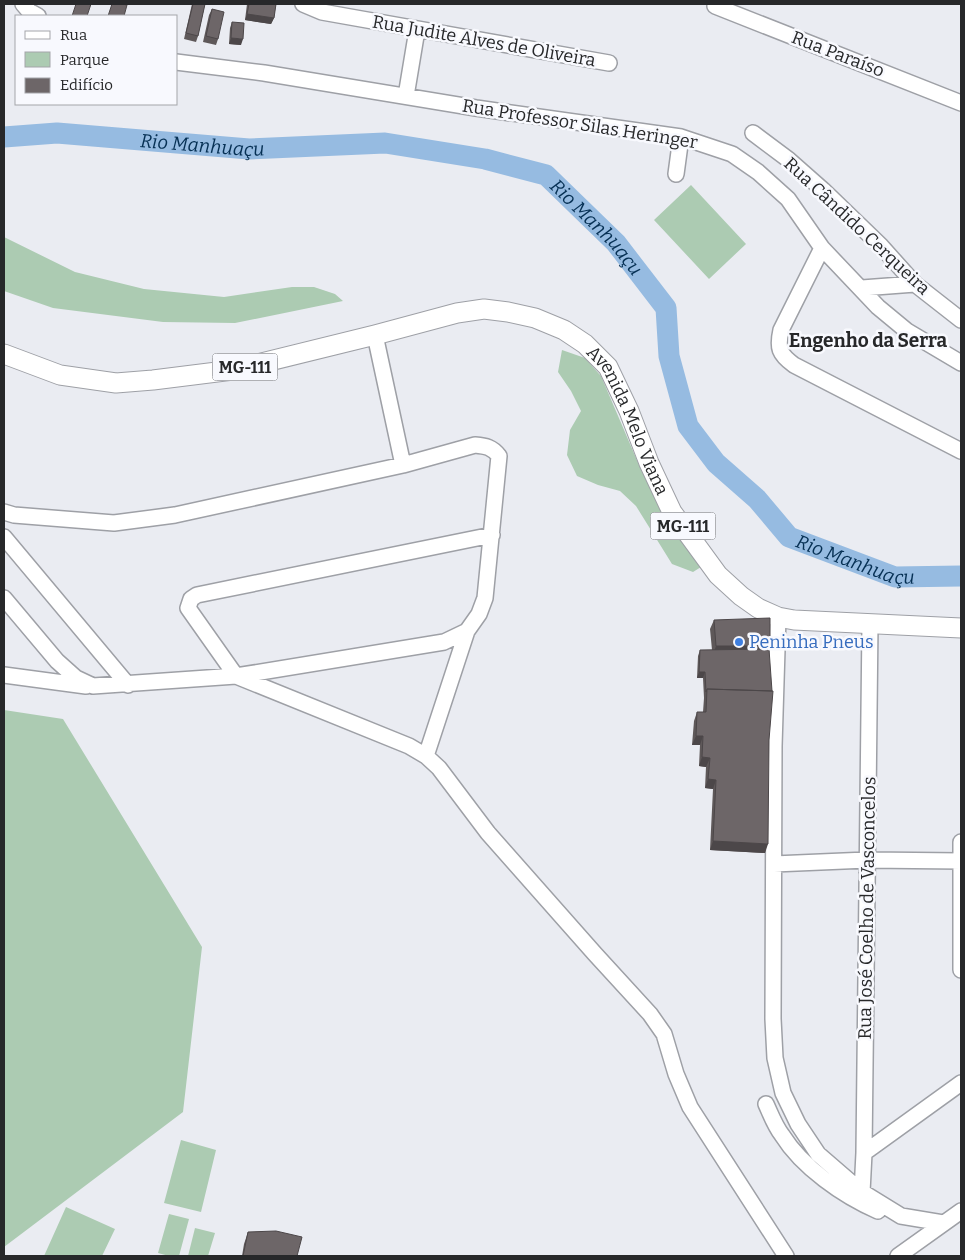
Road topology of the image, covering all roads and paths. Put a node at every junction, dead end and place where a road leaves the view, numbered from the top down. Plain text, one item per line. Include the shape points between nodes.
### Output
1 (303, 4) edge
2 (715, 6) dead end
3 (418, 30) junction
4 (178, 62) edge
5 (608, 63) dead end
6 (406, 96) junction
7 (961, 103) edge
8 (753, 133) dead end
9 (680, 137) junction
10 (676, 174) dead end
11 (822, 248) junction
12 (915, 284) junction
13 (862, 288) junction
14 (961, 320) edge
15 (375, 335) junction
16 (4, 354) edge
17 (961, 363) edge
18 (961, 450) edge
19 (403, 466) junction
20 (4, 512) edge
21 (492, 535) junction
22 (4, 537) edge
23 (4, 598) edge
24 (778, 617) junction
25 (870, 624) junction
26 (961, 628) edge
27 (467, 632) junction
28 (4, 676) edge
29 (236, 676) junction
30 (128, 685) junction
31 (93, 686) junction
32 (426, 756) junction
33 (961, 842) edge
34 (867, 860) junction
35 (961, 860) edge
36 (774, 864) junction
37 (961, 970) edge
38 (961, 1083) edge
39 (766, 1104) dead end
40 (864, 1153) junction
41 (862, 1192) junction
42 (961, 1211) edge
43 (901, 1216) junction
44 (943, 1223) junction
45 (786, 1256) edge
46 (898, 1256) edge

1 - 3 street, Rua Judite Alves de Oliveira via 322,12
2 - 7 street, Rua Paraíso
3 - 5 street, Rua Judite Alves de Oliveira
3 - 6 street
4 - 6 street, Rua Professor Silas Heringer
6 - 9 street, Rua Professor Silas Heringer
8 - 12 street, Rua Cândido Cerqueira via 823,190 882,246
9 - 10 street
9 - 11 street, Rua Professor Silas Heringer via 732,154 758,172 788,199
11 - 13 street, Rua Professor Silas Heringer
11 - 18 street via 781,330 778,343 784,357
12 - 13 street
12 - 14 street, Rua Cândido Cerqueira
13 - 17 street, Rua Professor Silas Heringer via 878,307 907,331
15 - 16 main road, MG-111 via 233,370 116,383 60,375
15 - 19 street
15 - 24 main road, Avenida Melo Viana / MG-111 via 484,309 535,318 564,330 585,344 608,367 672,512 718,575 752,604
19 - 20 street via 175,515 123,522
19 - 21 street via 475,444 494,449 499,456 499,468
21 - 27 street via 485,598
21 - 29 street via 197,595 188,608
22 - 30 street
23 - 31 street via 76,678
24 - 25 main road, Avenida Melo Viana / MG-111
24 - 36 street
25 - 26 main road, Avenida Melo Viana / MG-111
25 - 34 street, Rua José Coelho de Vasconcelos
27 - 29 street via 444,642
27 - 32 street
28 - 31 street
29 - 30 street
29 - 32 street via 410,746
30 - 31 street
32 - 45 street via 439,768 488,833 650,1014 664,1034 690,1107
33 - 35 street
34 - 35 street
34 - 36 street
34 - 40 street, Rua José Coelho de Vasconcelos
35 - 37 street
36 - 41 street via 774,1038 783,1093 818,1154
38 - 40 street
39 - 43 street via 781,1135 794,1152 828,1181 858,1202
40 - 41 street, Rua José Coelho de Vasconcelos
41 - 43 street
42 - 44 street
43 - 44 street
44 - 46 street

